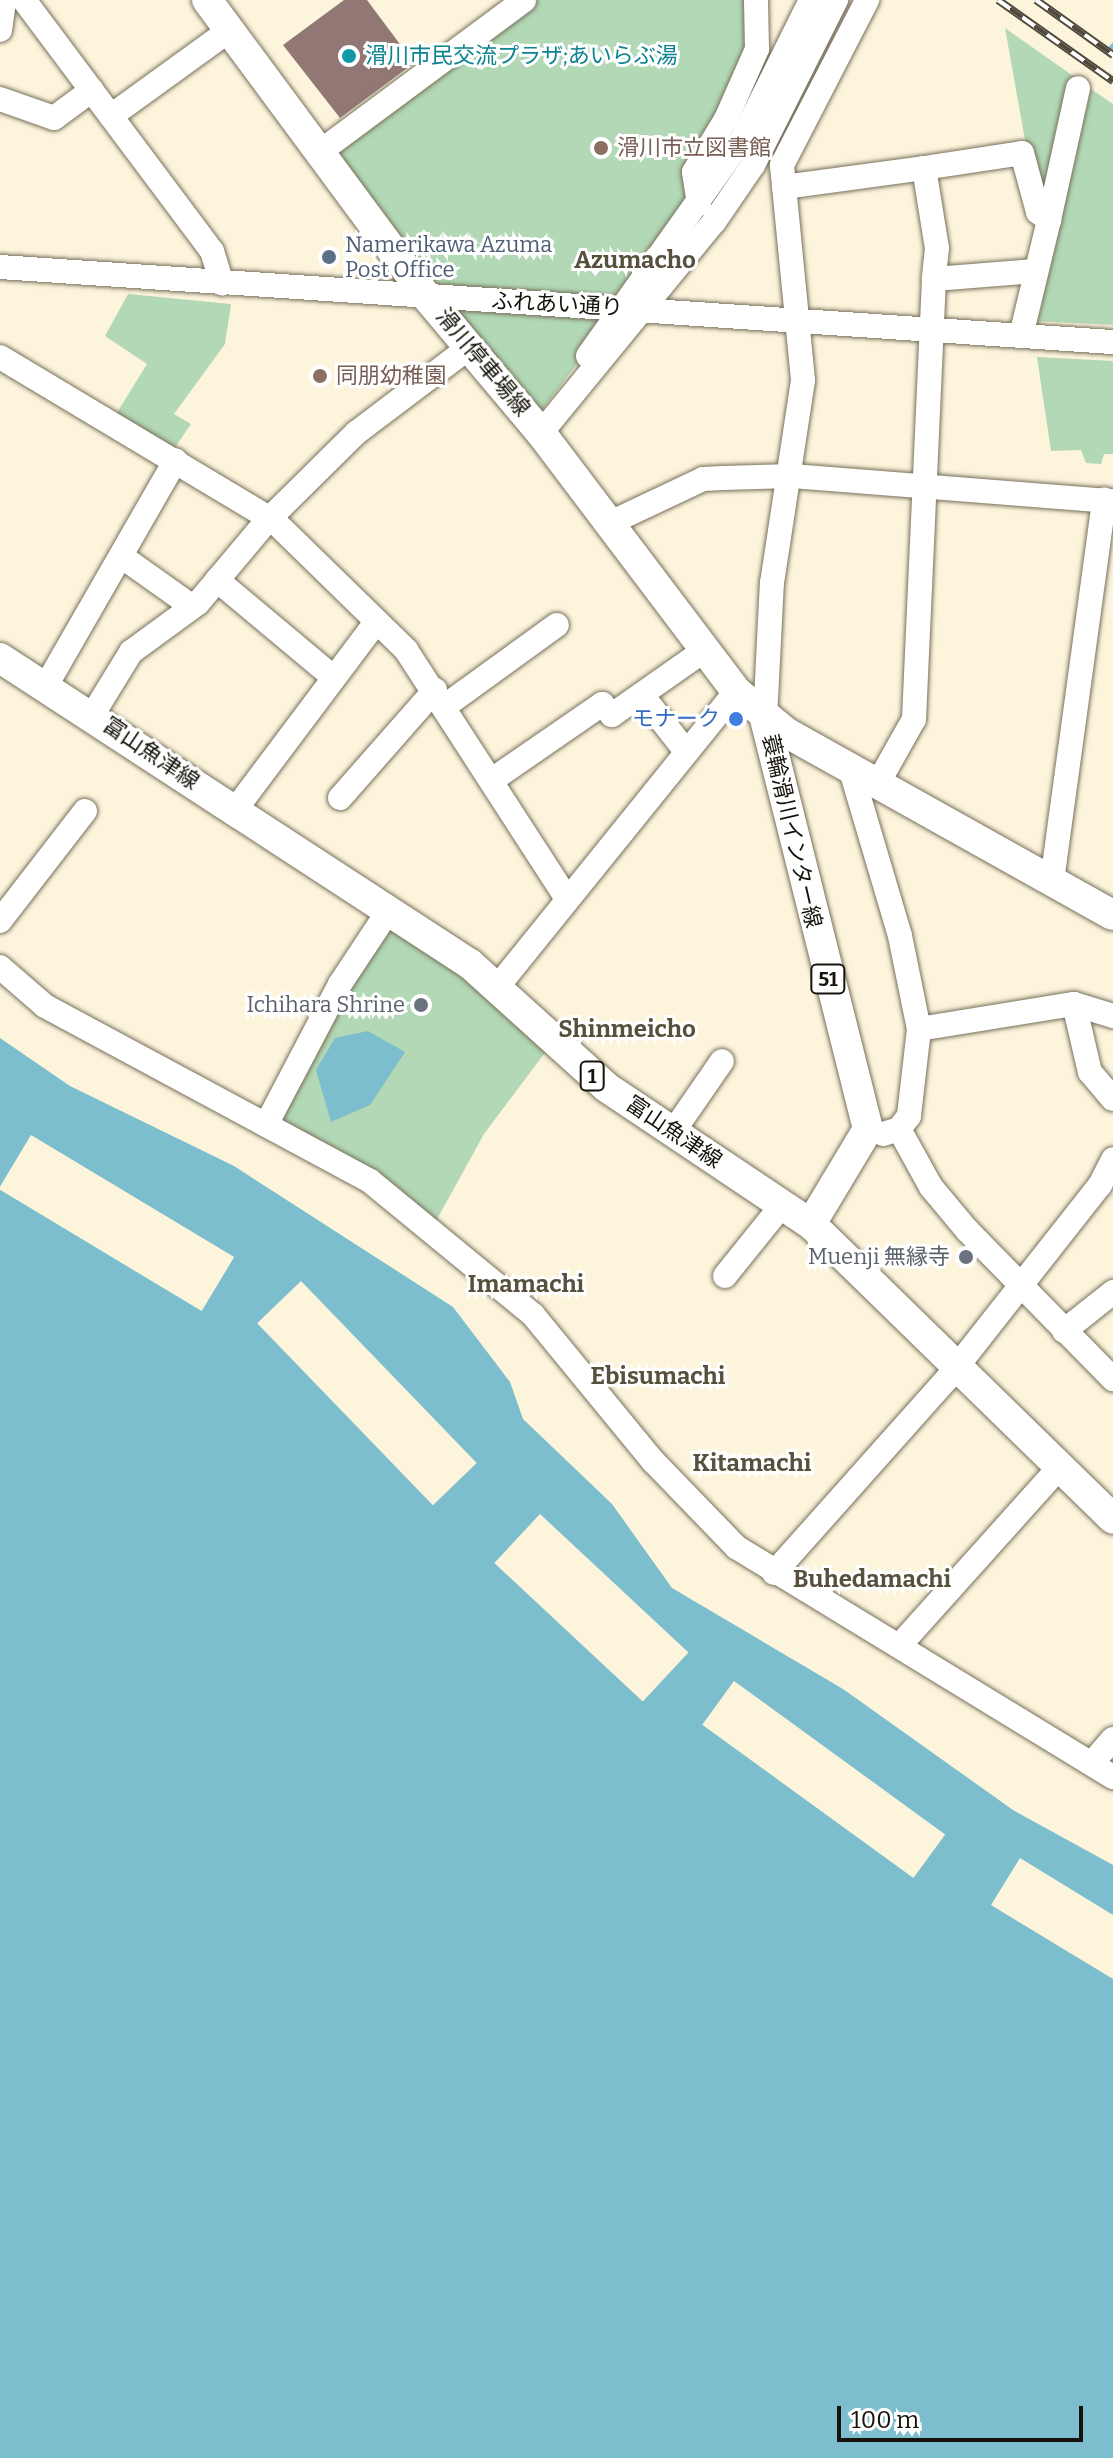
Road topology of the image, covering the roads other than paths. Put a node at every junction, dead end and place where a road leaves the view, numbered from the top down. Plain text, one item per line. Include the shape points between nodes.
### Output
1 (4, 0) edge
2 (24, 0) edge
3 (207, 0) edge
4 (524, 0) edge
5 (756, 0) edge
6 (811, 0) edge
7 (836, 0) edge
8 (867, 0) edge
9 (0, 30) edge
10 (230, 30) junction
11 (1078, 88) dead end
12 (92, 90) junction
13 (0, 99) edge
14 (111, 116) junction
15 (321, 151) junction
16 (924, 168) junction
17 (784, 187) junction
18 (699, 204) junction
19 (1049, 220) junction
20 (0, 267) edge
21 (1036, 271) junction
22 (934, 279) junction
23 (222, 283) junction
24 (426, 296) junction
25 (635, 308) junction
26 (798, 321) junction
27 (931, 330) junction
28 (1021, 336) junction
29 (1113, 342) edge
30 (471, 346) junction
31 (0, 357) edge
32 (536, 427) junction
33 (176, 460) junction
34 (792, 476) junction
35 (921, 486) junction
36 (1108, 500) edge
37 (274, 521) junction
38 (610, 523) junction
39 (121, 556) junction
40 (217, 580) junction
41 (190, 605) junction
42 (377, 621) junction
43 (557, 625) dead end
44 (705, 650) junction
45 (0, 658) edge
46 (333, 677) junction
47 (47, 684) junction
48 (736, 691) junction
49 (440, 698) junction
50 (645, 699) dead end
51 (93, 714) junction
52 (765, 719) junction
53 (684, 749) junction
54 (850, 767) junction
55 (492, 780) junction
56 (878, 783) junction
57 (340, 798) dead end
58 (235, 810) junction
59 (85, 811) dead end
60 (1052, 881) junction
61 (566, 897) junction
62 (387, 913) junction
63 (1113, 915) edge
64 (0, 921) edge
65 (0, 967) edge
66 (499, 985) junction
67 (1074, 1004) junction
68 (1113, 1016) edge
69 (919, 1029) junction
70 (722, 1061) dead end
71 (1113, 1099) edge
72 (266, 1125) junction
73 (899, 1129) junction
74 (673, 1132) junction
75 (866, 1139) junction
76 (1113, 1159) edge
77 (782, 1205) junction
78 (811, 1224) junction
79 (725, 1276) dead end
80 (1019, 1288) junction
81 (1113, 1292) edge
82 (1064, 1331) junction
83 (952, 1365) junction
84 (1113, 1379) edge
85 (1058, 1469) junction
86 (1113, 1519) edge
87 (774, 1573) junction
88 (900, 1645) junction
89 (1113, 1739) edge
90 (1092, 1763) junction
91 (1113, 1777) edge

1 - 9 street
2 - 12 street
3 - 10 main road, 滑川停車場線
4 - 15 street
5 - 18 street via 757,49 726,119 694,172
6 - 18 street via 741,141
7 - 25 street via 753,165
8 - 17 street via 782,165
10 - 14 street
10 - 15 main road, 滑川停車場線
11 - 19 street
12 - 13 street via 54,118
12 - 14 street
14 - 23 street via 212,251
15 - 24 main road, 滑川停車場線
16 - 17 street
16 - 19 street via 1022,153 1038,212
16 - 22 street via 937,248
17 - 26 street
18 - 25 street
19 - 21 street
20 - 23 street, ふれあい通り
21 - 22 street
21 - 28 street
22 - 27 street
23 - 24 street, ふれあい通り
24 - 25 street, ふれあい通り
24 - 30 main road, 滑川停車場線
25 - 26 street, ふれあい通り
25 - 32 street
26 - 27 street, ふれあい通り
26 - 34 street via 803,380
27 - 28 street, ふれあい通り
27 - 35 street
28 - 29 street, ふれあい通り
30 - 32 main road, 滑川停車場線
30 - 37 street via 356,433
31 - 33 street
32 - 38 main road, 滑川停車場線
33 - 37 street
33 - 39 street
34 - 35 street
34 - 38 street via 703,479
34 - 52 street via 772,583
35 - 36 street
35 - 56 street via 914,719
36 - 60 street
37 - 40 street
37 - 42 street
38 - 44 main road, 滑川停車場線
39 - 41 street
39 - 47 street
40 - 41 street
40 - 46 street
41 - 51 street via 131,652
42 - 46 street
42 - 49 street
43 - 49 street
44 - 48 main road, 滑川停車場線
44 - 55 street via 612,715 602,704
45 - 47 main road, 富山魚津線 / 1
46 - 58 street
47 - 51 main road, 富山魚津線 / 1
48 - 52 main road, 滑川停車場線
48 - 53 street
49 - 55 street
49 - 57 street
50 - 53 street
51 - 58 main road, 富山魚津線 / 1
52 - 54 main road, 蓑輪滑川インター線
52 - 75 main road, 蓑輪滑川インター線 / 51
53 - 61 street
54 - 56 main road, 蓑輪滑川インター線
54 - 69 street via 900,936
55 - 61 street
56 - 60 main road, 蓑輪滑川インター線
58 - 62 main road, 富山魚津線 / 1
59 - 64 street
60 - 63 main road, 蓑輪滑川インター線
61 - 66 street
62 - 66 main road, 富山魚津線 / 1
62 - 72 street via 340,984
65 - 72 street via 45,1006
66 - 74 main road, 富山魚津線 / 1 via 561,1052
67 - 68 street
67 - 69 street via 953,1028
67 - 71 street via 1090,1072
69 - 73 street via 909,1116
70 - 74 street
72 - 87 street via 370,1181 533,1315 653,1461 736,1547
73 - 75 street
73 - 80 street via 931,1187
74 - 77 main road, 富山魚津線 / 1
75 - 78 main road
76 - 80 street via 1100,1185
77 - 78 main road, 富山魚津線 / 1
77 - 79 street
78 - 83 main road, 富山魚津線 / 1
80 - 82 street
80 - 83 street
81 - 82 street
82 - 84 street
83 - 85 main road, 富山魚津線 / 1
83 - 87 street via 948,1378
85 - 86 main road, 富山魚津線 / 1
85 - 88 street
87 - 88 street
88 - 90 street
89 - 90 street
90 - 91 street

